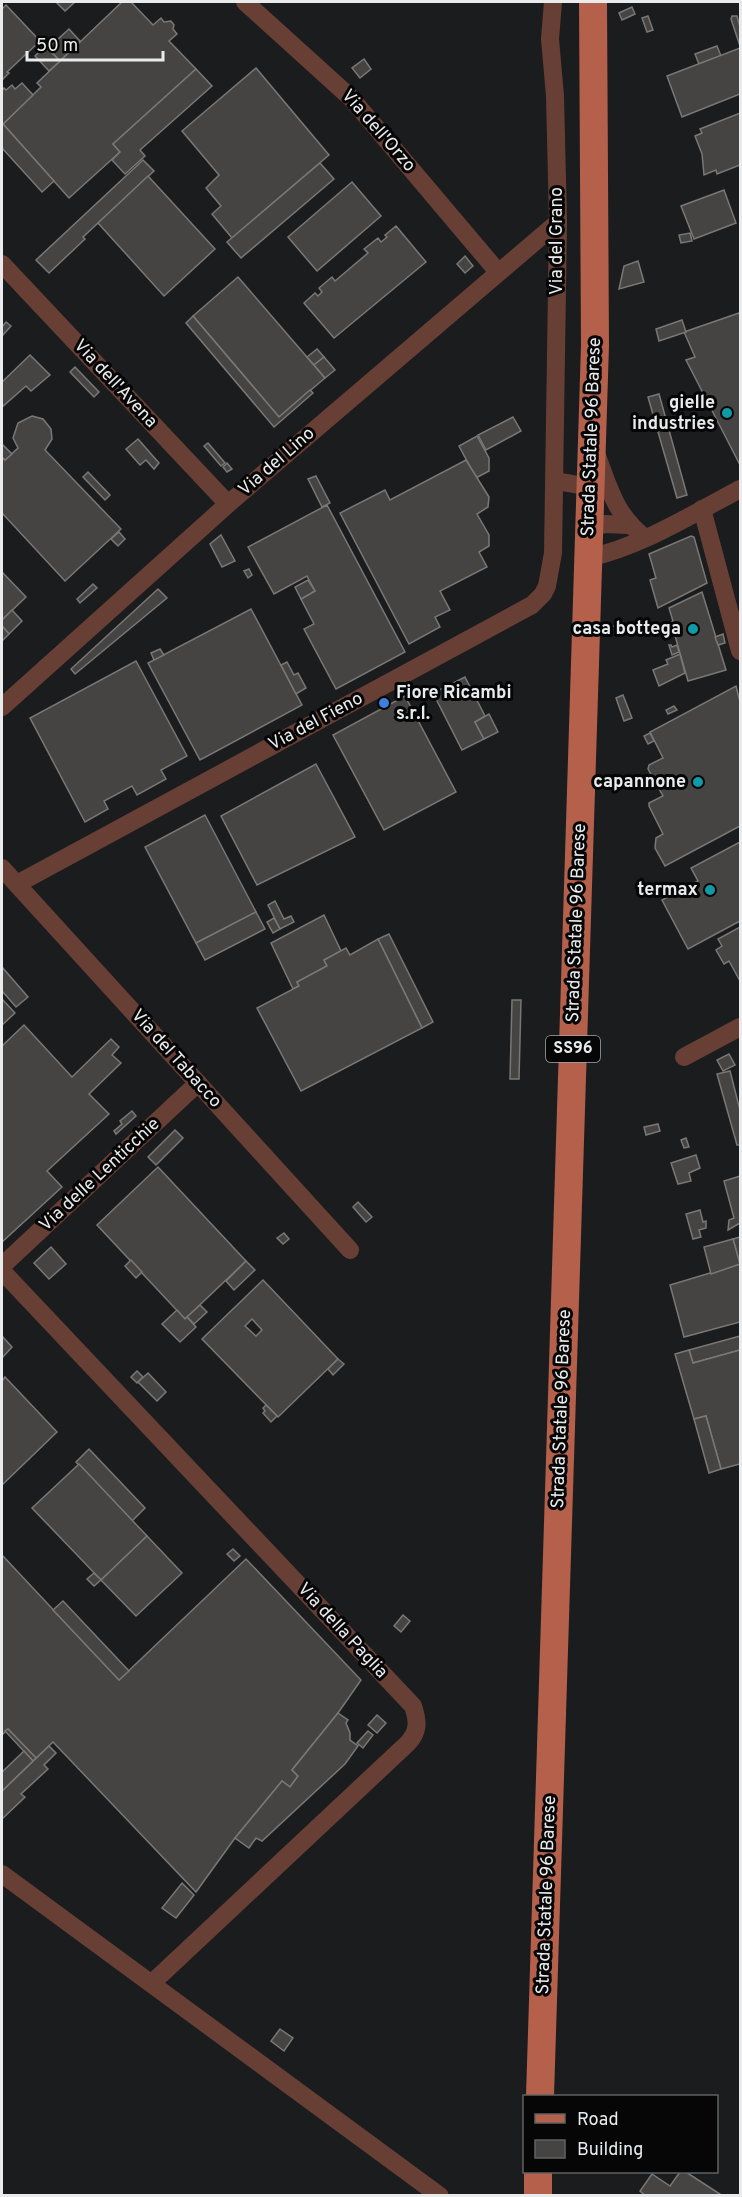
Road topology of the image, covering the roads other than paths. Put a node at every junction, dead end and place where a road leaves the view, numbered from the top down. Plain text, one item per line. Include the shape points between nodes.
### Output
1 (245, 2) edge
2 (553, 2) edge
3 (593, 2) edge
4 (558, 222) junction
5 (2, 264) edge
6 (498, 272) junction
7 (592, 441) junction
8 (556, 481) junction
9 (590, 487) junction
10 (741, 489) edge
11 (228, 504) junction
12 (702, 509) junction
13 (629, 525) junction
14 (589, 528) junction
15 (645, 538) junction
16 (588, 558) junction
17 (741, 651) edge
18 (2, 707) edge
19 (2, 868) edge
20 (17, 884) junction
21 (741, 1027) edge
22 (684, 1057) dead end
23 (198, 1083) junction
24 (350, 1250) dead end
25 (2, 1266) edge
26 (2, 1271) edge
27 (2, 1874) edge
28 (152, 1983) junction
29 (540, 2095) edge
30 (440, 2196) edge

1 - 6 street, Via dell'Orzo via 339,85
2 - 4 street, Via del Grano via 550,39
3 - 7 main road, Strada Statale 96 Barese / SS96
4 - 6 street, Via del Lino
4 - 8 street, Via del Grano
5 - 11 street, Via dell'Avena
6 - 11 street, Via del Lino
7 - 9 main road, Strada Statale 96 Barese / SS96
7 - 13 street via 611,493
8 - 9 street
8 - 20 street, Via del Fieno via 550,573 543,594 532,605
9 - 14 main road, Strada Statale 96 Barese / SS96
10 - 12 street
11 - 18 street, Via del Lino
12 - 15 street
12 - 17 street
13 - 14 street
13 - 15 street
14 - 16 main road, Strada Statale 96 Barese / SS96
15 - 16 street via 612,553
16 - 29 main road, Strada Statale 96 Barese / SS96
19 - 20 street, Via del Tabacco
20 - 23 street, Via del Tabacco
21 - 22 street
23 - 24 street, Via del Tabacco
23 - 25 street, Via delle Lenticchie
26 - 28 street, Via della Paglia via 404,1697 417,1717 418,1728 408,1743
27 - 28 street
28 - 30 street

